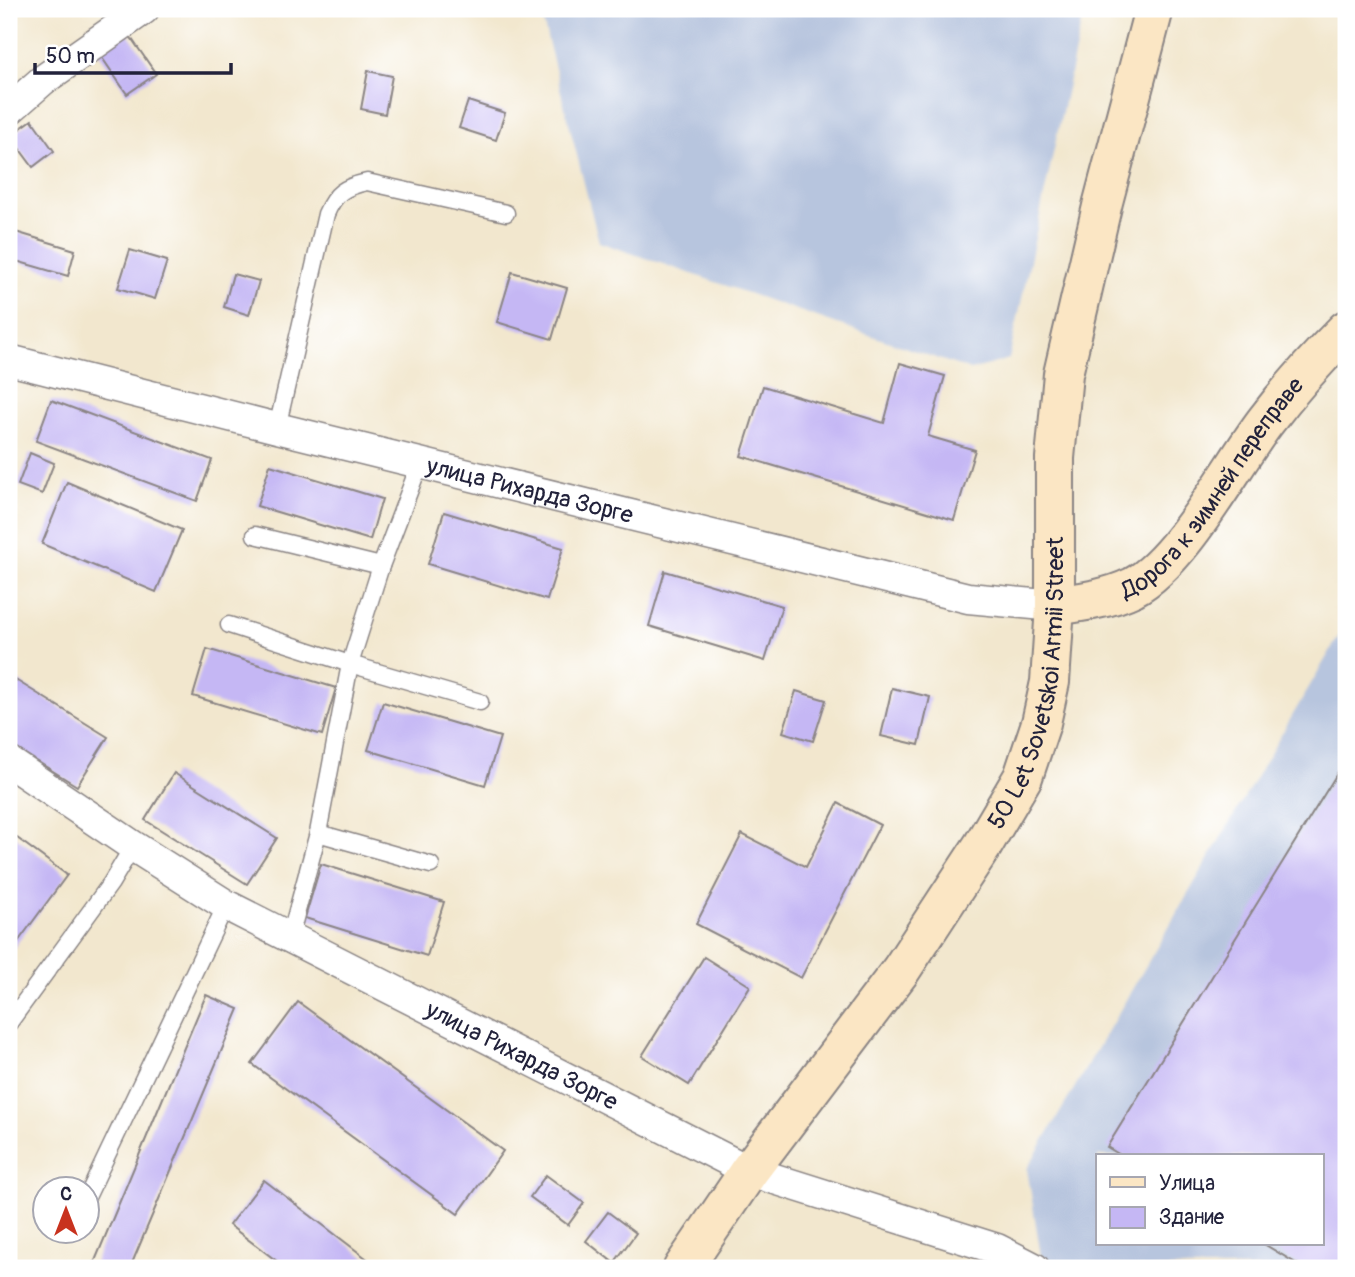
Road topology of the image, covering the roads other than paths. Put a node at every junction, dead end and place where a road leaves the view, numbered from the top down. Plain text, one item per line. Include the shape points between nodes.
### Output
1 (144, 9) edge
2 (1154, 9) edge
3 (9, 110) edge
4 (506, 213) dead end
5 (1346, 330) edge
6 (9, 360) edge
7 (277, 428) junction
8 (420, 463) junction
9 (255, 535) dead end
10 (381, 566) junction
11 (1055, 606) junction
12 (229, 625) dead end
13 (349, 664) junction
14 (480, 702) dead end
15 (9, 762) edge
16 (318, 833) junction
17 (133, 846) junction
18 (431, 865) dead end
19 (226, 905) junction
20 (290, 937) junction
21 (9, 1023) edge
22 (749, 1171) junction
23 (97, 1176) edge
24 (683, 1268) edge
25 (1034, 1268) edge

1 - 3 street via 43,80
2 - 11 main road, 50 Let Sovetskoi Armii Street via 1063,374 1055,458
4 - 7 lane via 367,182 349,186 332,199
5 - 11 main road, Дорога к зимней переправе via 1307,369 1159,568 1134,586 1105,598
6 - 7 street, улица Рихарда Зорге
7 - 8 street, улица Рихарда Зорге
8 - 10 lane
8 - 11 street, улица Рихарда Зорге via 968,598
9 - 10 lane
10 - 13 lane
11 - 22 main road, 50 Let Sovetskoi Armii Street via 1050,682 1023,777 901,970
12 - 13 lane
13 - 14 lane
13 - 16 lane
15 - 17 street, улица Рихарда Зорге
16 - 18 lane
16 - 20 lane
17 - 19 street, улица Рихарда Зорге
17 - 21 lane
19 - 20 street, улица Рихарда Зорге
19 - 23 lane
20 - 22 street, улица Рихарда Зорге
22 - 24 main road, 50 Let Sovetskoi Armii Street
22 - 25 street, улица Рихарда Зорге via 998,1249

